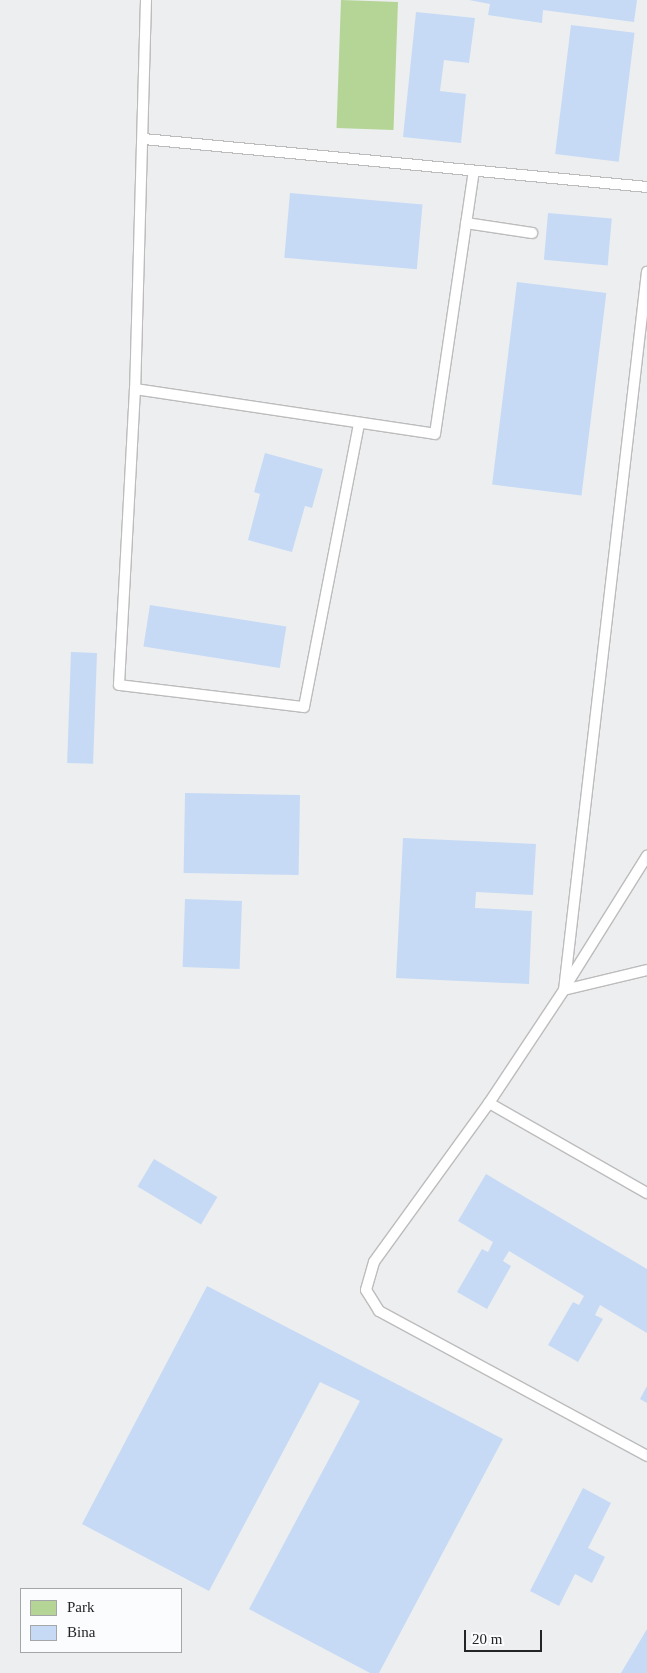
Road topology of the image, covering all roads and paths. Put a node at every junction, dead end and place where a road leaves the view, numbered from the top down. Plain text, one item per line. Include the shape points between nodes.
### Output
1 (146, 0) edge
2 (144, 139) junction
3 (474, 172) junction
4 (647, 187) edge
5 (466, 223) junction
6 (532, 233) dead end
7 (647, 272) edge
8 (135, 390) junction
9 (359, 423) junction
10 (647, 856) edge
11 (647, 970) edge
12 (564, 990) junction
13 (489, 1103) junction
14 (647, 1193) edge
15 (647, 1456) edge

1 - 2 lane
2 - 3 lane
2 - 8 lane
3 - 4 lane
3 - 5 lane
5 - 6 lane
5 - 9 lane via 436,434
7 - 12 lane
8 - 9 lane
8 - 9 lane via 119,686 304,707
10 - 12 lane
11 - 12 lane
12 - 13 lane
13 - 14 lane
13 - 15 lane via 374,1262 366,1290 379,1311

